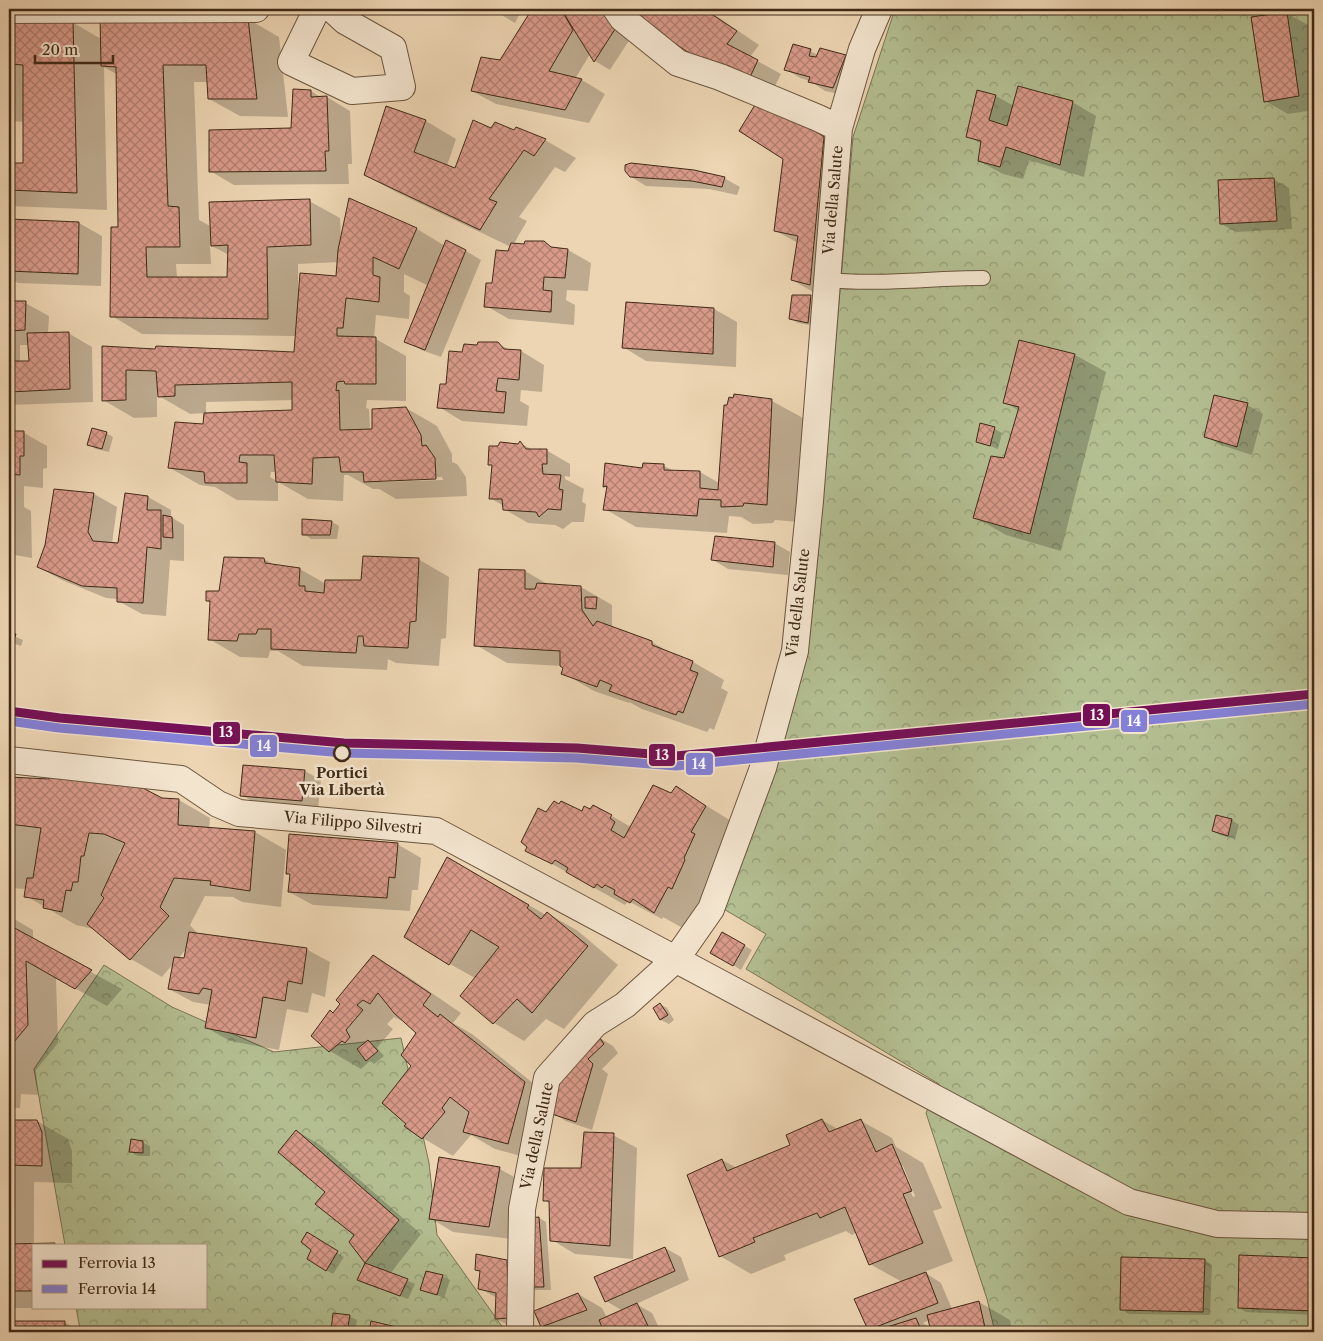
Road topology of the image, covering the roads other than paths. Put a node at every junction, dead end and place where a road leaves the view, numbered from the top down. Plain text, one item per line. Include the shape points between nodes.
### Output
1 (256, 9) edge
2 (316, 9) edge
3 (332, 9) edge
4 (616, 9) edge
5 (879, 9) edge
6 (9, 10) edge
7 (839, 128) junction
8 (983, 278) dead end
9 (827, 280) junction
10 (9, 760) edge
11 (676, 959) junction
12 (1314, 1226) edge
13 (520, 1332) edge

1 - 6 street
2 - 3 street via 291,62 352,91 402,87 393,48 345,21
4 - 7 street via 622,18 678,63 720,77
5 - 7 street, Via della Salute via 862,48
7 - 9 street, Via della Salute
8 - 9 lane via 898,282
9 - 11 street, Via della Salute via 795,651 762,768 711,909
10 - 11 street, Via Filippo Silvestri via 181,779 218,804 239,813 436,831
11 - 12 street, Via Filippo Silvestri via 1129,1202 1217,1224
11 - 13 street, Via della Salute via 625,1005 595,1024 547,1078 522,1209

